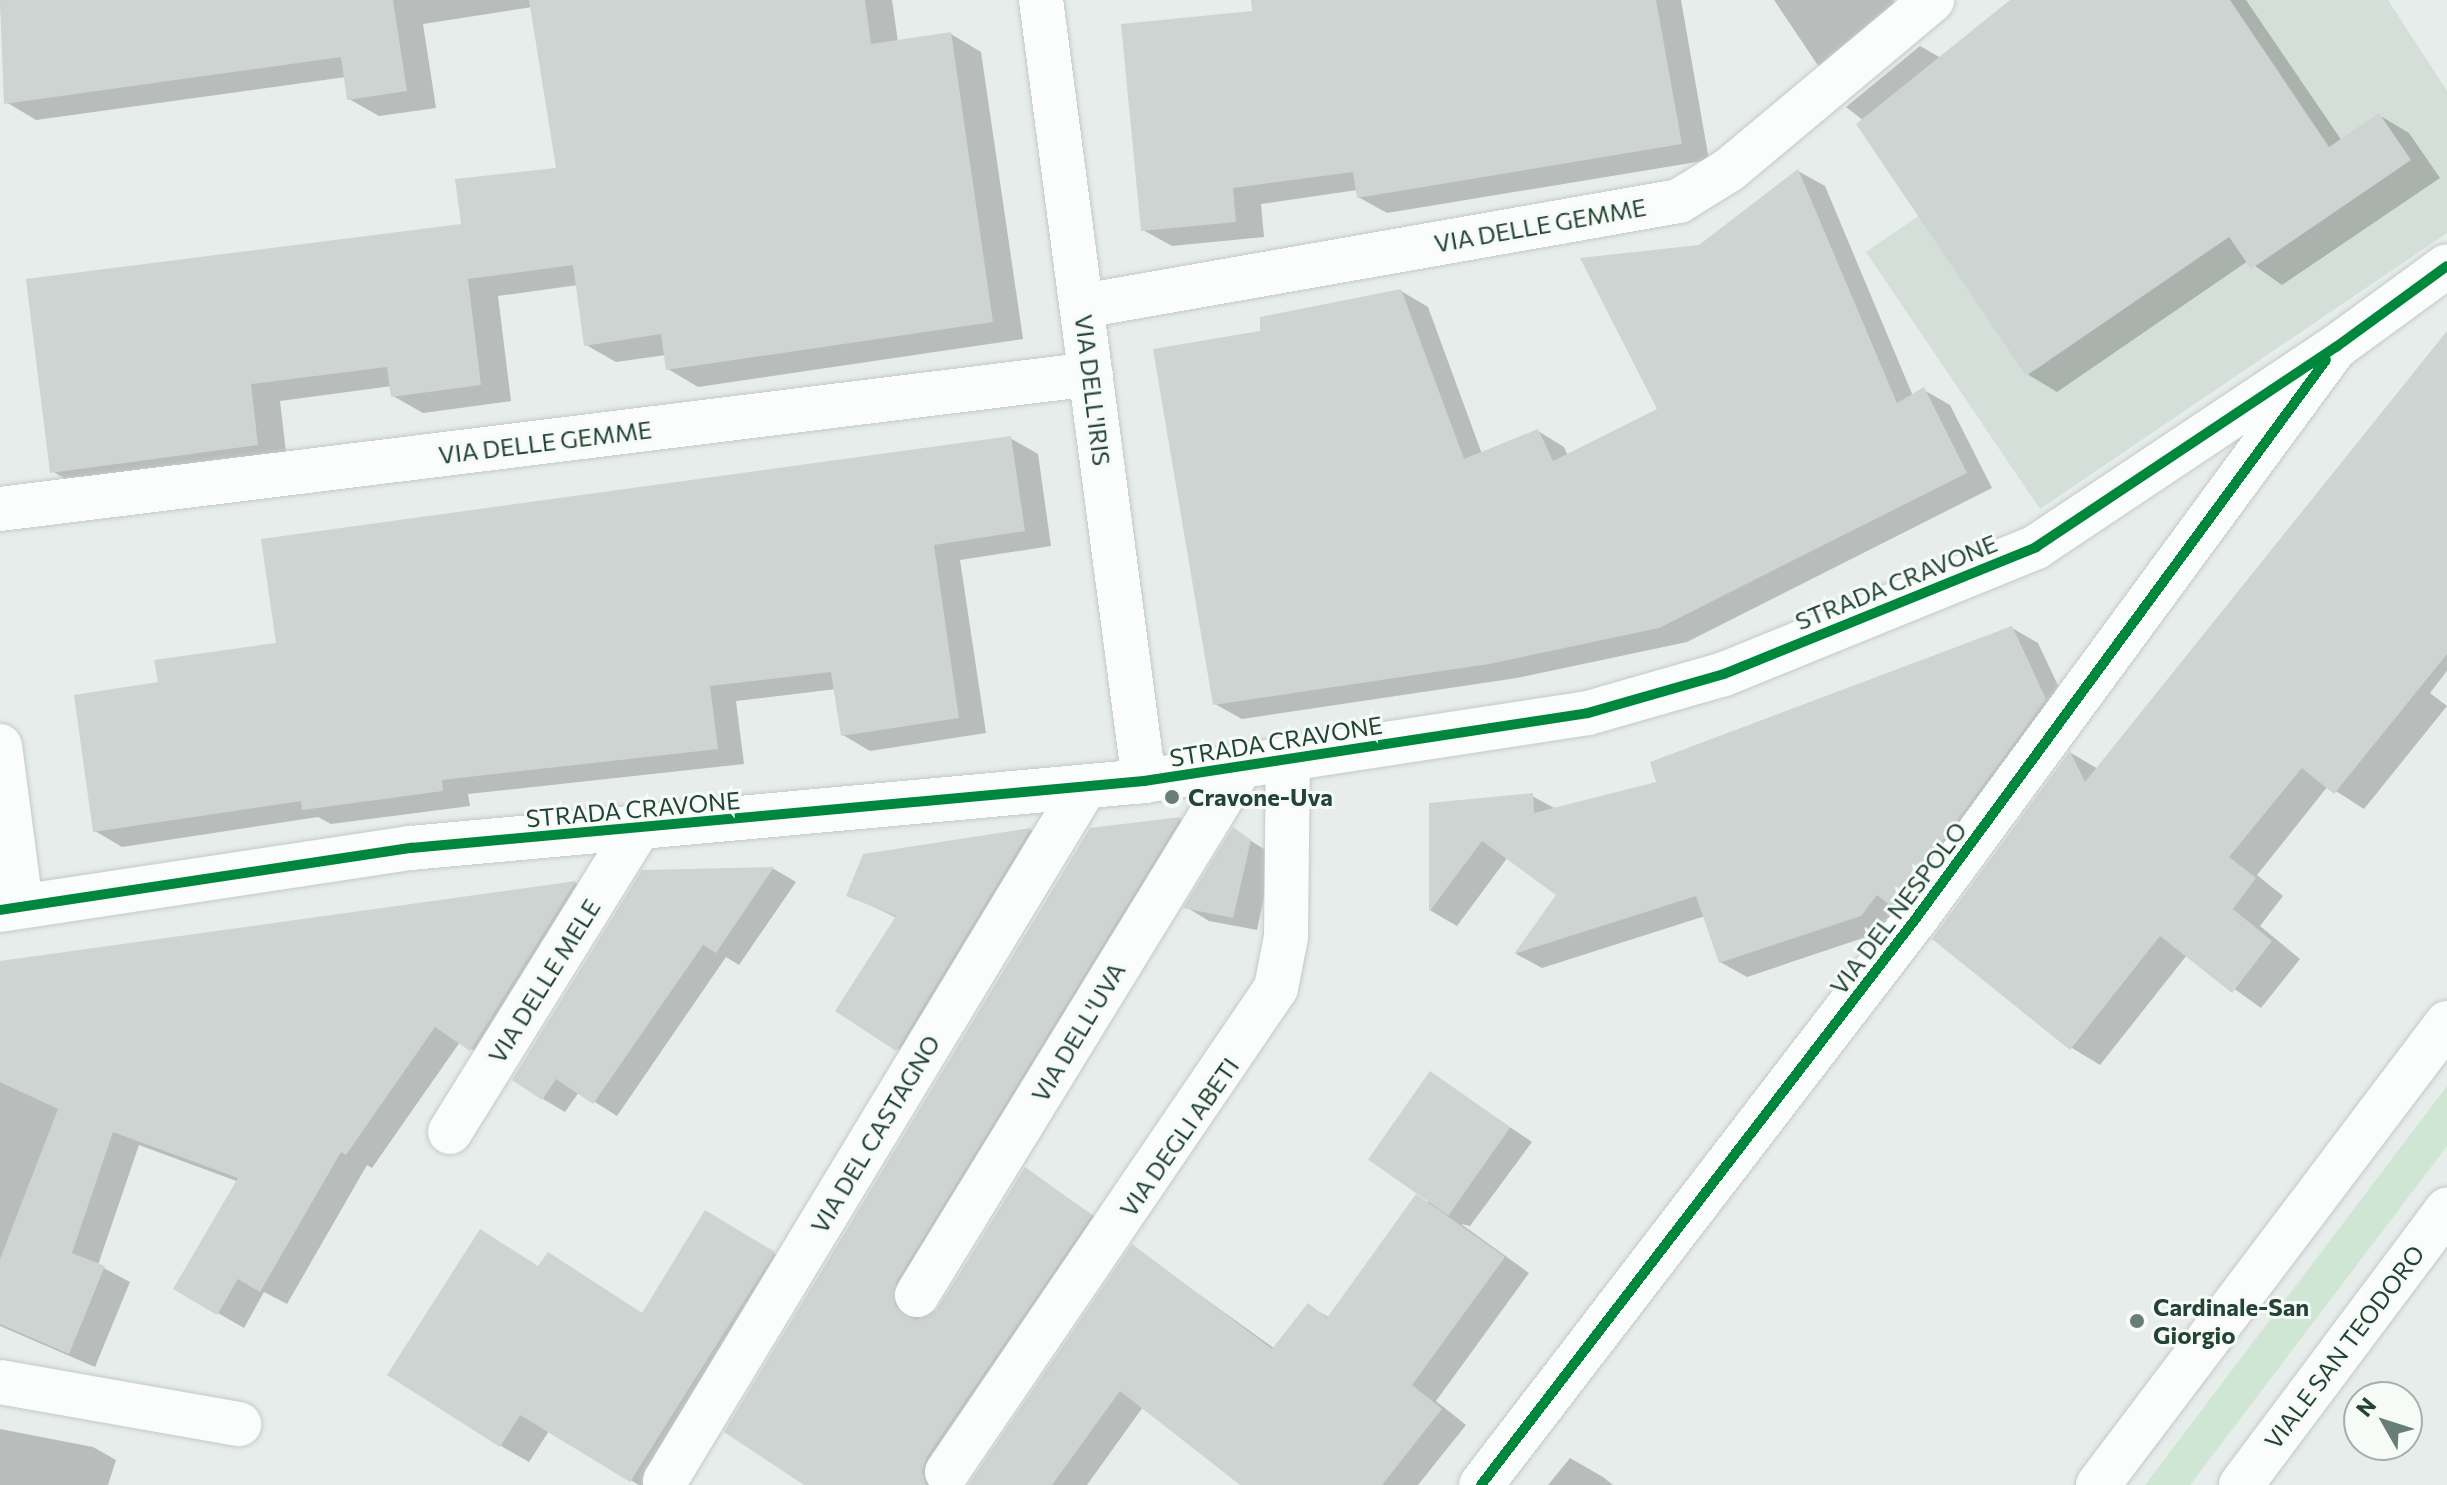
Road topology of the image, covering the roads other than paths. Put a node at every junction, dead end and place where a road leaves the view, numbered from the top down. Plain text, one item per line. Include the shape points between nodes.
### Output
1 (1041, 0) edge
2 (1932, 0) edge
3 (2447, 266) edge
4 (1083, 306) junction
5 (2336, 347) junction
6 (1091, 374) junction
7 (0, 509) edge
8 (0, 746) edge
9 (1288, 760) junction
10 (1240, 768) junction
11 (1144, 781) junction
12 (1085, 787) junction
13 (637, 830) junction
14 (10, 908) edge
15 (2447, 1023) edge
16 (450, 1132) dead end
17 (2447, 1210) edge
18 (917, 1295) dead end
19 (0, 1382) edge
20 (239, 1424) dead end
21 (947, 1472) dead end
22 (665, 1481) dead end
23 (1481, 1485) edge
24 (2098, 1485) edge
25 (2241, 1485) edge

1 - 4 street, VIA DELL'IRIS
2 - 4 street, VIA DELLE GEMME via 1729,170 1679,201
3 - 5 street, STRADA CRAVONE
4 - 6 street, VIA DELL'IRIS
5 - 9 street, STRADA CRAVONE via 2036,547 1724,674 1588,713
5 - 23 street, VIA DEL NESPOLO via 1914,921
6 - 7 street, VIA DELLE GEMME
6 - 11 street, VIA DELL'IRIS
8 - 14 street
9 - 10 street, STRADA CRAVONE
9 - 21 street, VIA DEGLI ABETI via 1286,937 1276,988
10 - 11 street, STRADA CRAVONE
10 - 18 street, VIA DELL'UVA
11 - 12 street, STRADA CRAVONE
12 - 13 street, STRADA CRAVONE
12 - 22 street, VIA DEL CASTAGNO
13 - 14 street, STRADA CRAVONE via 411,848
13 - 16 street, VIA DELLE MELE
15 - 24 street
17 - 25 street, VIALE SAN TEODORO
19 - 20 street

